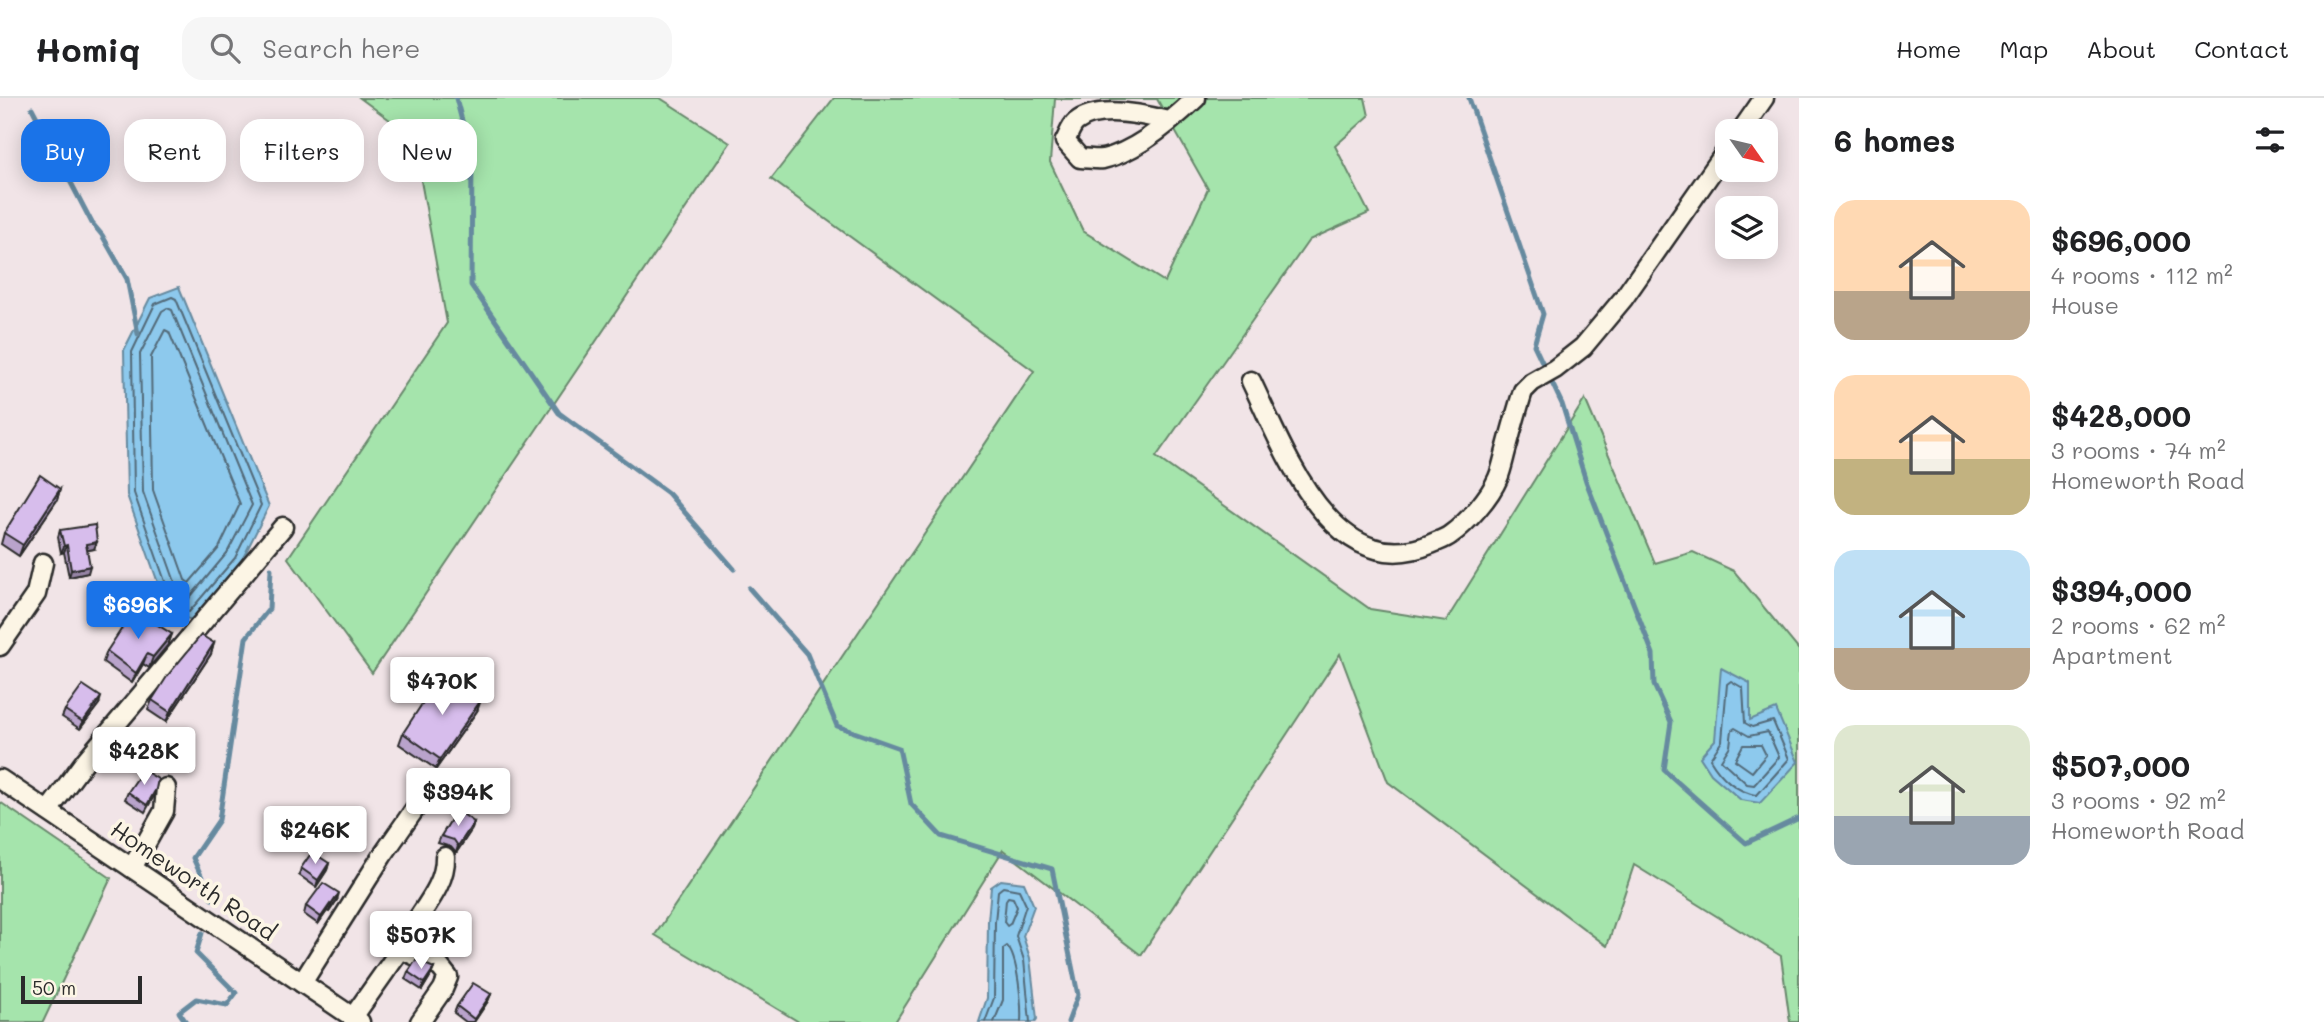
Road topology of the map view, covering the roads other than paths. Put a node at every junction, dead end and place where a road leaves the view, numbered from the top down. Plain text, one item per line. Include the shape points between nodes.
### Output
1 (1196, 98) edge
2 (1764, 98) edge
3 (1749, 119) edge
4 (1170, 121) junction
5 (1715, 167) edge
6 (1251, 381) dead end
7 (283, 527) dead end
8 (43, 563) dead end
9 (0, 646) edge
10 (0, 779) edge
11 (433, 783) dead end
12 (166, 788) dead end
13 (48, 811) junction
14 (445, 857) dead end
15 (132, 868) junction
16 (401, 949) junction
17 (302, 983) junction
18 (357, 1020) edge
19 (420, 1022) edge

1 - 4 street
2 - 3 street
4 - 4 street via 1137,145 1102,159 1080,158 1065,141 1076,122 1098,113 1136,113
5 - 6 street via 1623,299 1583,347 1523,391 1498,479 1473,514 1449,536 1416,550 1390,552 1340,531 1292,466
7 - 13 street
8 - 9 street via 32,603
10 - 13 street, Homeworth Road
11 - 17 street
12 - 15 street via 164,811
13 - 15 street, Homeworth Road
14 - 16 street via 437,888
15 - 17 street, Homeworth Road
16 - 18 street
16 - 19 street via 440,967 448,977
17 - 18 street, Homeworth Road

